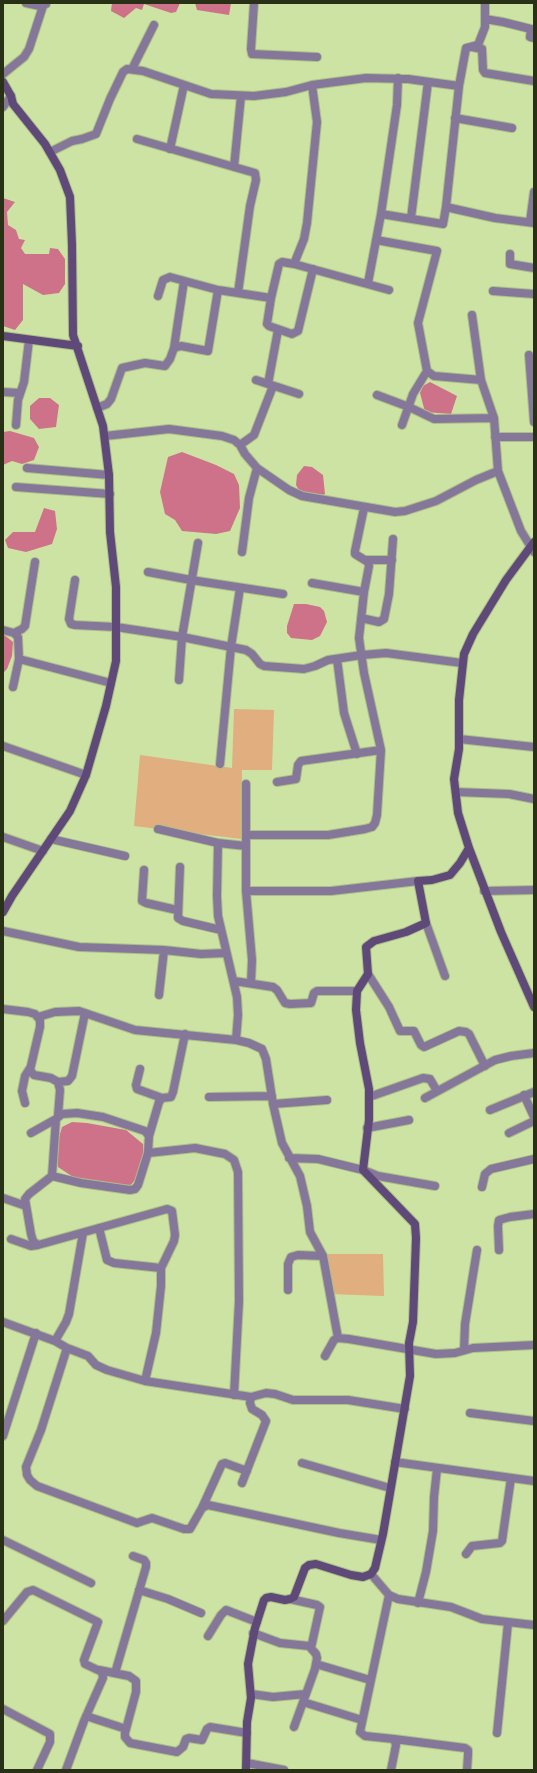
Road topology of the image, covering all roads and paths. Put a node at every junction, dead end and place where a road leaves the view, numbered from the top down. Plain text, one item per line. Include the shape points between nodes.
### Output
1 (26, 3) edge
2 (254, 3) edge
3 (485, 3) edge
4 (45, 5) edge
5 (485, 19) junction
6 (154, 25) dead end
7 (534, 38) edge
8 (471, 46) junction
9 (317, 57) dead end
10 (132, 69) junction
11 (3, 74) edge
12 (398, 78) junction
13 (534, 81) edge
14 (3, 82) edge
15 (428, 82) junction
16 (184, 85) junction
17 (312, 85) junction
18 (459, 86) junction
19 (11, 96) junction
20 (241, 96) junction
21 (3, 107) edge
22 (456, 118) junction
23 (512, 128) dead end
24 (137, 139) dead end
25 (170, 149) junction
26 (50, 152) junction
27 (234, 166) junction
28 (534, 192) edge
29 (446, 207) junction
30 (381, 214) junction
31 (411, 218) junction
32 (532, 223) edge
33 (376, 240) junction
34 (510, 254) dead end
35 (294, 264) junction
36 (534, 268) edge
37 (313, 269) junction
38 (184, 281) junction
39 (368, 283) junction
40 (218, 290) junction
41 (389, 290) dead end
42 (493, 291) dead end
43 (238, 293) junction
44 (534, 294) edge
45 (158, 296) dead end
46 (271, 298) junction
47 (472, 315) dead end
48 (278, 330) junction
49 (3, 336) edge
50 (30, 340) junction
51 (78, 346) junction
52 (174, 348) junction
53 (529, 355) dead end
54 (427, 371) junction
55 (256, 380) dead end
56 (481, 380) junction
57 (270, 385) junction
58 (3, 392) edge
59 (20, 392) junction
60 (299, 394) dead end
61 (377, 395) dead end
62 (409, 407) junction
63 (97, 408) junction
64 (494, 418) junction
65 (534, 422) edge
66 (16, 425) dead end
67 (402, 425) dead end
68 (105, 436) junction
69 (495, 437) junction
70 (534, 437) edge
71 (240, 445) junction
72 (27, 468) dead end
73 (257, 468) junction
74 (498, 471) junction
75 (109, 474) junction
76 (16, 487) dead end
77 (110, 494) junction
78 (364, 508) junction
79 (393, 539) dead end
80 (198, 543) dead end
81 (533, 546) edge
82 (242, 552) dead end
83 (366, 560) junction
84 (392, 560) junction
85 (35, 562) dead end
86 (148, 572) dead end
87 (75, 580) dead end
88 (191, 580) junction
89 (312, 583) dead end
90 (240, 588) junction
91 (364, 592) junction
92 (283, 594) dead end
93 (361, 618) junction
94 (116, 627) junction
95 (3, 630) edge
96 (14, 633) junction
97 (182, 637) junction
98 (231, 647) junction
99 (362, 655) junction
100 (19, 659) junction
101 (336, 659) junction
102 (462, 663) junction
103 (179, 680) dead end
104 (111, 683) junction
105 (13, 687) dead end
106 (459, 739) junction
107 (3, 746) edge
108 (534, 747) edge
109 (381, 750) junction
110 (357, 754) junction
111 (220, 764) dead end
112 (86, 775) junction
113 (277, 782) dead end
114 (246, 784) dead end
115 (456, 792) junction
116 (534, 799) edge
117 (158, 829) dead end
118 (246, 835) junction
119 (3, 837) edge
120 (51, 839) junction
121 (218, 843) junction
122 (246, 846) junction
123 (469, 848) junction
124 (43, 851) junction
125 (125, 856) dead end
126 (180, 867) dead end
127 (144, 870) dead end
128 (418, 881) junction
129 (534, 890) edge
130 (246, 891) junction
131 (484, 891) junction
132 (177, 910) junction
133 (3, 912) edge
134 (426, 923) junction
135 (221, 930) junction
136 (3, 931) edge
137 (164, 950) junction
138 (226, 953) junction
139 (368, 974) junction
140 (445, 976) dead end
141 (234, 981) junction
142 (251, 983) junction
143 (357, 991) junction
144 (159, 995) dead end
145 (534, 1007) edge
146 (3, 1009) edge
147 (85, 1013) junction
148 (38, 1017) junction
149 (185, 1034) junction
150 (236, 1040) junction
151 (534, 1053) edge
152 (485, 1066) junction
153 (30, 1068) junction
154 (140, 1069) dead end
155 (58, 1082) junction
156 (437, 1092) junction
157 (534, 1092) edge
158 (524, 1095) junction
159 (209, 1097) dead end
160 (369, 1097) junction
161 (162, 1098) junction
162 (425, 1098) dead end
163 (273, 1100) junction
164 (327, 1100) dead end
165 (26, 1103) dead end
166 (490, 1110) dead end
167 (57, 1117) junction
168 (534, 1117) edge
169 (409, 1120) dead end
170 (534, 1121) edge
171 (368, 1128) junction
172 (31, 1133) dead end
173 (509, 1133) dead end
174 (149, 1136) junction
175 (148, 1153) junction
176 (290, 1158) junction
177 (534, 1159) edge
178 (363, 1170) junction
179 (52, 1176) junction
180 (435, 1186) dead end
181 (482, 1187) dead end
182 (3, 1198) edge
183 (26, 1206) junction
184 (534, 1214) edge
185 (100, 1228) junction
186 (83, 1233) junction
187 (11, 1239) dead end
188 (38, 1245) junction
189 (477, 1250) dead end
190 (499, 1250) dead end
191 (323, 1256) junction
192 (161, 1268) junction
193 (288, 1290) dead end
194 (3, 1322) edge
195 (36, 1333) junction
196 (338, 1338) junction
197 (55, 1341) junction
198 (534, 1344) edge
199 (66, 1348) junction
200 (464, 1350) junction
201 (410, 1351) junction
202 (325, 1356) dead end
203 (145, 1381) junction
204 (234, 1395) junction
205 (251, 1397) junction
206 (405, 1409) junction
207 (470, 1413) dead end
208 (534, 1420) edge
209 (4, 1431) edge
210 (395, 1462) junction
211 (302, 1463) dead end
212 (437, 1469) junction
213 (247, 1470) junction
214 (511, 1478) junction
215 (534, 1481) edge
216 (242, 1483) dead end
217 (390, 1488) junction
218 (202, 1508) junction
219 (3, 1540) edge
220 (381, 1540) junction
221 (466, 1554) dead end
222 (133, 1556) dead end
223 (371, 1574) junction
224 (91, 1583) dead end
225 (139, 1590) junction
226 (389, 1595) junction
227 (290, 1599) junction
228 (418, 1603) junction
229 (201, 1613) dead end
230 (3, 1621) edge
231 (257, 1622) junction
232 (508, 1623) junction
233 (534, 1625) edge
234 (253, 1633) junction
235 (208, 1636) dead end
236 (311, 1648) junction
237 (316, 1664) junction
238 (99, 1670) junction
239 (115, 1673) junction
240 (370, 1680) junction
241 (251, 1694) junction
242 (304, 1698) junction
243 (3, 1709) edge
244 (86, 1716) junction
245 (362, 1720) junction
246 (294, 1727) dead end
247 (126, 1729) junction
248 (497, 1733) dead end
249 (247, 1734) junction
250 (394, 1739) junction
251 (246, 1766) edge
252 (37, 1770) edge
253 (66, 1770) edge
254 (284, 1770) edge
255 (391, 1770) edge
256 (467, 1770) edge

1 - 4 street
2 - 9 street via 252,54
3 - 5 street
4 - 11 street via 30,49
5 - 7 street via 531,29 530,37
5 - 8 street via 485,27 478,45
6 - 10 street
8 - 13 street via 482,50 485,73
8 - 18 street via 466,48
10 - 16 street
10 - 26 street via 123,72 96,134 72,140
12 - 15 street
12 - 17 street via 366,78
12 - 30 street via 397,105
14 - 19 street
15 - 18 street
15 - 31 street
16 - 20 street via 211,94
16 - 25 street
17 - 20 street via 286,92
17 - 35 street via 317,122 307,224
18 - 22 street
19 - 21 street
19 - 26 street via 13,104
20 - 27 street
22 - 23 street
22 - 29 street
24 - 25 street
25 - 27 street
26 - 51 street via 70,197 73,335
27 - 43 street via 252,171 256,176
28 - 32 street
29 - 31 street via 443,224
29 - 32 street
30 - 31 street
30 - 33 street
33 - 39 street
33 - 54 street via 437,251 418,323
34 - 36 street via 510,264
35 - 37 street
35 - 46 street via 280,262
37 - 39 street
37 - 48 street via 298,331 292,334
38 - 40 street
38 - 45 street via 166,278
38 - 52 street
39 - 41 street
40 - 43 street
40 - 52 street via 208,351 181,346
42 - 44 street
43 - 46 street
46 - 48 street via 267,324
47 - 56 street
48 - 57 street
49 - 50 street
50 - 51 street
50 - 59 street via 24,382
51 - 63 street
52 - 63 street via 165,366 145,363 122,368 111,399 107,404
53 - 65 street
54 - 56 street via 434,376
54 - 62 street via 417,386
55 - 57 street
56 - 64 street
57 - 60 street
57 - 71 street via 254,435
58 - 59 street
59 - 66 street
61 - 62 street
62 - 64 street via 434,419
62 - 67 street
63 - 68 street
64 - 69 street
68 - 71 street via 169,429 222,436
68 - 75 street
69 - 70 street
69 - 74 street
71 - 73 street
72 - 75 street
73 - 78 street via 280,485 302,496
73 - 82 street via 249,498
74 - 78 street via 436,501 405,511
74 - 81 street via 521,531
75 - 77 street
76 - 77 street
77 - 94 street
78 - 83 street via 355,554
79 - 84 street
80 - 88 street
81 - 102 street via 506,580 473,634
83 - 84 street
83 - 91 street via 369,566
84 - 93 street via 384,619 379,622
85 - 96 street via 25,626
86 - 88 street
87 - 94 street via 69,619 71,624
88 - 90 street
88 - 97 street
89 - 91 street
90 - 92 street
90 - 98 street
91 - 93 street
93 - 99 street via 359,638
94 - 97 street
94 - 104 street via 116,661
95 - 96 street
96 - 100 street via 18,637
97 - 98 street
97 - 103 street
98 - 101 street via 250,652 264,666 304,669
98 - 111 street
99 - 101 street
99 - 102 street via 403,654
99 - 109 street
100 - 104 street
100 - 105 street
101 - 110 street via 342,700
102 - 106 street
104 - 112 street
106 - 108 street
106 - 115 street via 454,779
107 - 112 street
109 - 110 street
109 - 118 street via 377,815 376,823 372,827 328,835
110 - 113 street via 301,761 296,780
112 - 120 street via 70,811
114 - 118 street
115 - 116 street via 508,794
115 - 123 street via 458,813
117 - 121 street
118 - 122 street
119 - 124 street
120 - 124 street
120 - 125 street
121 - 122 street
121 - 135 street via 217,896
122 - 130 street
123 - 128 street via 450,875
123 - 131 street
124 - 133 street
126 - 132 street
127 - 132 street via 142,901
128 - 130 street via 330,892
128 - 134 street
129 - 131 street
130 - 142 street via 252,942
131 - 145 street
132 - 135 street via 178,918 183,922
134 - 139 street via 374,941 366,947
134 - 140 street
135 - 138 street
136 - 137 street via 80,947
137 - 138 street via 201,954
137 - 144 street
138 - 141 street
139 - 143 street
139 - 152 street via 389,1007 400,1031 414,1031 424,1047 459,1031 466,1032
141 - 142 street
141 - 150 street via 238,1015
142 - 143 street via 273,987 285,1003 290,1004 311,1003 317,991
143 - 160 street via 356,1010
146 - 148 street via 28,1012
147 - 148 street via 70,1011
147 - 149 street via 135,1030
147 - 155 street via 72,1076 68,1081
148 - 153 street via 40,1027
149 - 150 street
149 - 161 street via 173,1092 171,1097
150 - 163 street via 258,1046 265,1053
151 - 152 street via 504,1057
152 - 156 street
153 - 155 street via 34,1075
153 - 165 street via 23,1081 22,1091
154 - 161 street via 137,1089
155 - 167 street via 60,1090
156 - 160 street via 430,1078 423,1078
156 - 162 street
157 - 158 street
158 - 166 street
158 - 168 street
159 - 163 street
160 - 171 street
161 - 174 street
163 - 164 street
163 - 176 street via 282,1143
167 - 172 street
167 - 174 street via 77,1113 103,1118 139,1128 146,1131
167 - 179 street
169 - 171 street
170 - 173 street
171 - 178 street
174 - 175 street
175 - 179 street via 135,1189 81,1183
175 - 204 street via 195,1148 231,1156 237,1164 239,1301
176 - 178 street via 318,1159
176 - 191 street via 304,1190 310,1232
177 - 181 street via 491,1169 485,1174
178 - 180 street via 378,1176
178 - 201 street via 415,1224
179 - 183 street via 26,1197
182 - 183 street
183 - 188 street via 33,1241
184 - 190 street via 499,1220
185 - 186 street
185 - 192 street via 107,1260
185 - 192 street via 167,1209 172,1211 174,1240
186 - 188 street
186 - 197 street via 69,1314
187 - 188 street via 30,1246
189 - 200 street
191 - 193 street via 298,1255 291,1258 288,1264
191 - 196 street
192 - 203 street via 157,1327
194 - 195 street
195 - 197 street
195 - 209 street
196 - 201 street
196 - 202 street via 334,1340
197 - 199 street
198 - 200 street
199 - 203 street via 88,1356 96,1365 107,1370
199 - 218 street via 41,1430 26,1467 30,1480 37,1486 137,1523 152,1518 190,1529
200 - 201 street via 447,1354
201 - 206 street via 410,1376
203 - 204 street
204 - 205 street
205 - 206 street via 271,1394 293,1400 348,1400
205 - 213 street via 252,1409 266,1421
206 - 210 street
207 - 208 street
210 - 212 street
210 - 217 street
211 - 217 street
212 - 214 street
212 - 228 street via 433,1530
213 - 216 street
213 - 218 street via 222,1464
214 - 215 street
214 - 221 street via 502,1541 472,1546
217 - 220 street
218 - 220 street via 205,1505 213,1506
219 - 224 street
220 - 223 street via 375,1568
222 - 225 street via 146,1563
223 - 226 street
223 - 227 street via 363,1577 309,1564 305,1568 296,1593
225 - 229 street
225 - 239 street
226 - 228 street
226 - 240 street
227 - 231 street via 266,1598
227 - 236 street via 320,1607
228 - 232 street via 451,1607 482,1619
230 - 238 street via 27,1592 33,1590 96,1621 98,1624 84,1660 86,1664
231 - 234 street
231 - 235 street via 226,1610
232 - 233 street
232 - 248 street
234 - 236 street via 280,1643
234 - 241 street via 248,1664
236 - 237 street via 316,1654
237 - 240 street
237 - 242 street
238 - 239 street
238 - 244 street via 103,1675 102,1682
239 - 247 street via 133,1678 137,1686
240 - 245 street
241 - 242 street
241 - 249 street
242 - 245 street
242 - 246 street
243 - 252 street via 50,1734 50,1742
244 - 247 street
244 - 253 street
245 - 250 street via 362,1735
247 - 249 street via 125,1737 130,1743 177,1752 183,1747 186,1739 202,1740 210,1727
249 - 251 street
250 - 255 street via 396,1745
250 - 256 street via 465,1748 468,1750
251 - 254 street

